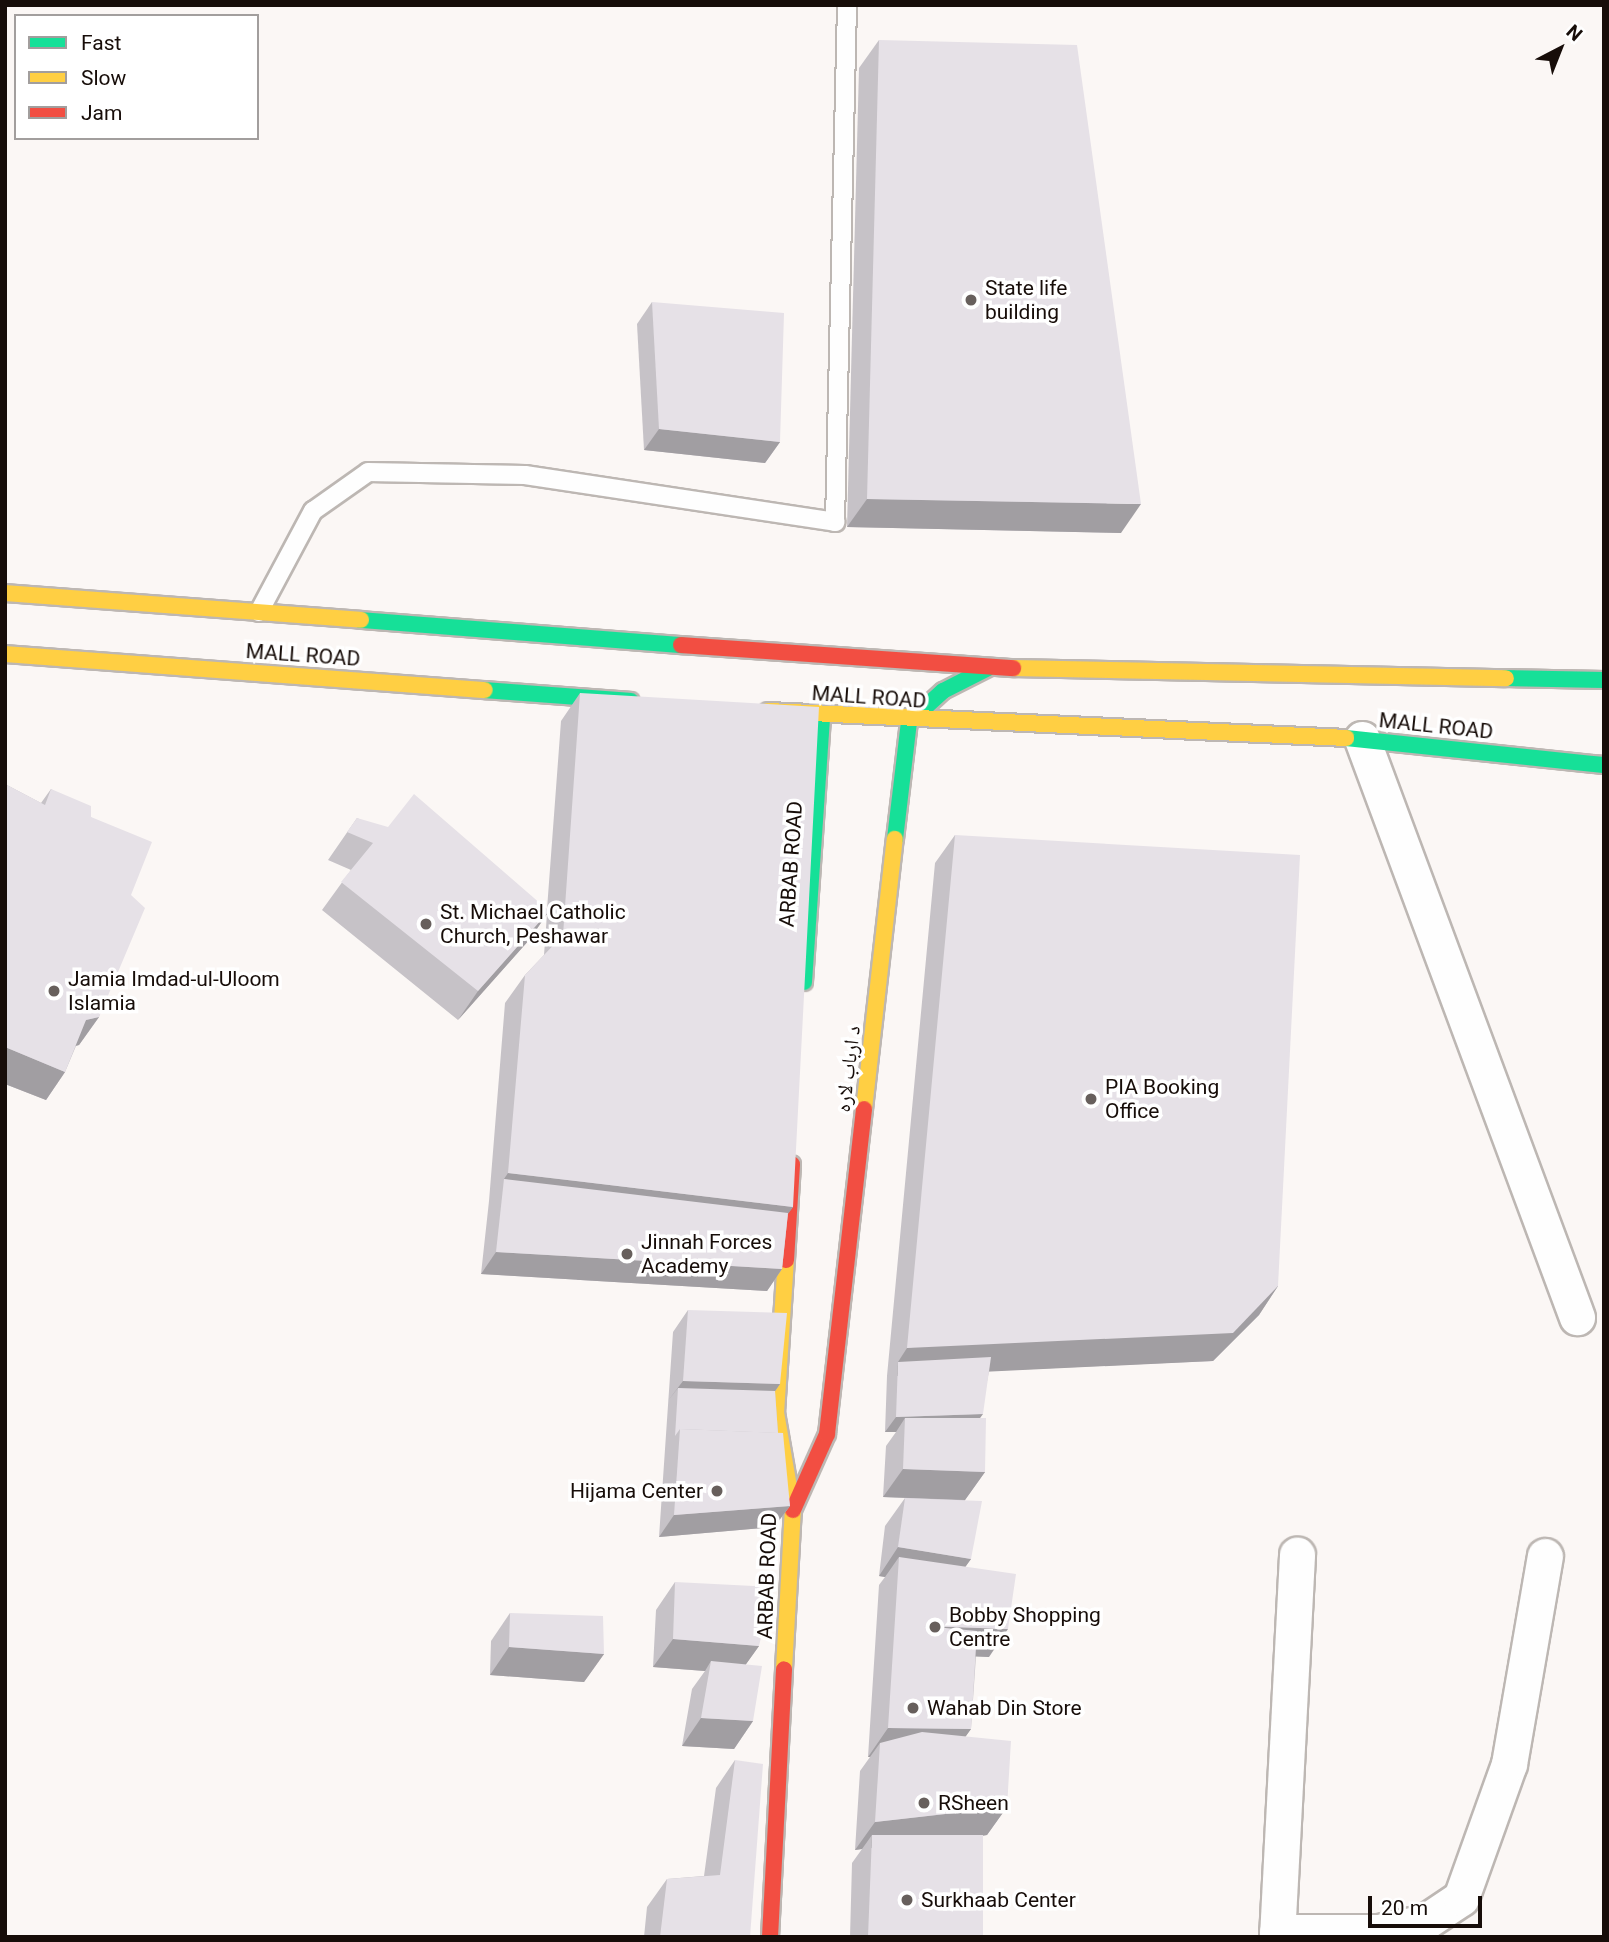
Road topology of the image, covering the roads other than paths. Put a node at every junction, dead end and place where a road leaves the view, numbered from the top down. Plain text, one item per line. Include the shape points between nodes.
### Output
1 (847, 5) edge
2 (5, 593) edge
3 (257, 615) junction
4 (5, 654) edge
5 (988, 668) junction
6 (1604, 680) edge
7 (656, 703) edge
8 (753, 710) edge
9 (822, 715) junction
10 (909, 722) junction
11 (1362, 739) junction
12 (1604, 765) edge
13 (803, 1002) edge
14 (792, 1152) edge
15 (1577, 1317) dead end
16 (793, 1510) junction
17 (1297, 1555) dead end
18 (1545, 1556) dead end
19 (1277, 1934) edge
20 (770, 1937) edge

1 - 3 lane via 835,522 526,475 368,472 313,511
2 - 3 main road, MALL ROAD
3 - 5 main road, MALL ROAD
4 - 7 main road, MALL ROAD
5 - 6 main road, MALL ROAD
5 - 10 main road via 943,691
8 - 9 main road, MALL ROAD
9 - 10 main road, MALL ROAD
9 - 13 main road, ARBAB ROAD
10 - 11 main road, MALL ROAD
10 - 16 main road, د ارباب لاره via 827,1434
11 - 12 main road, MALL ROAD
11 - 15 street
14 - 16 main road, ARBAB ROAD via 776,1413
16 - 20 main road, ARBAB ROAD
17 - 19 street
18 - 19 street via 1509,1764 1461,1898 1425,1922 1378,1932

